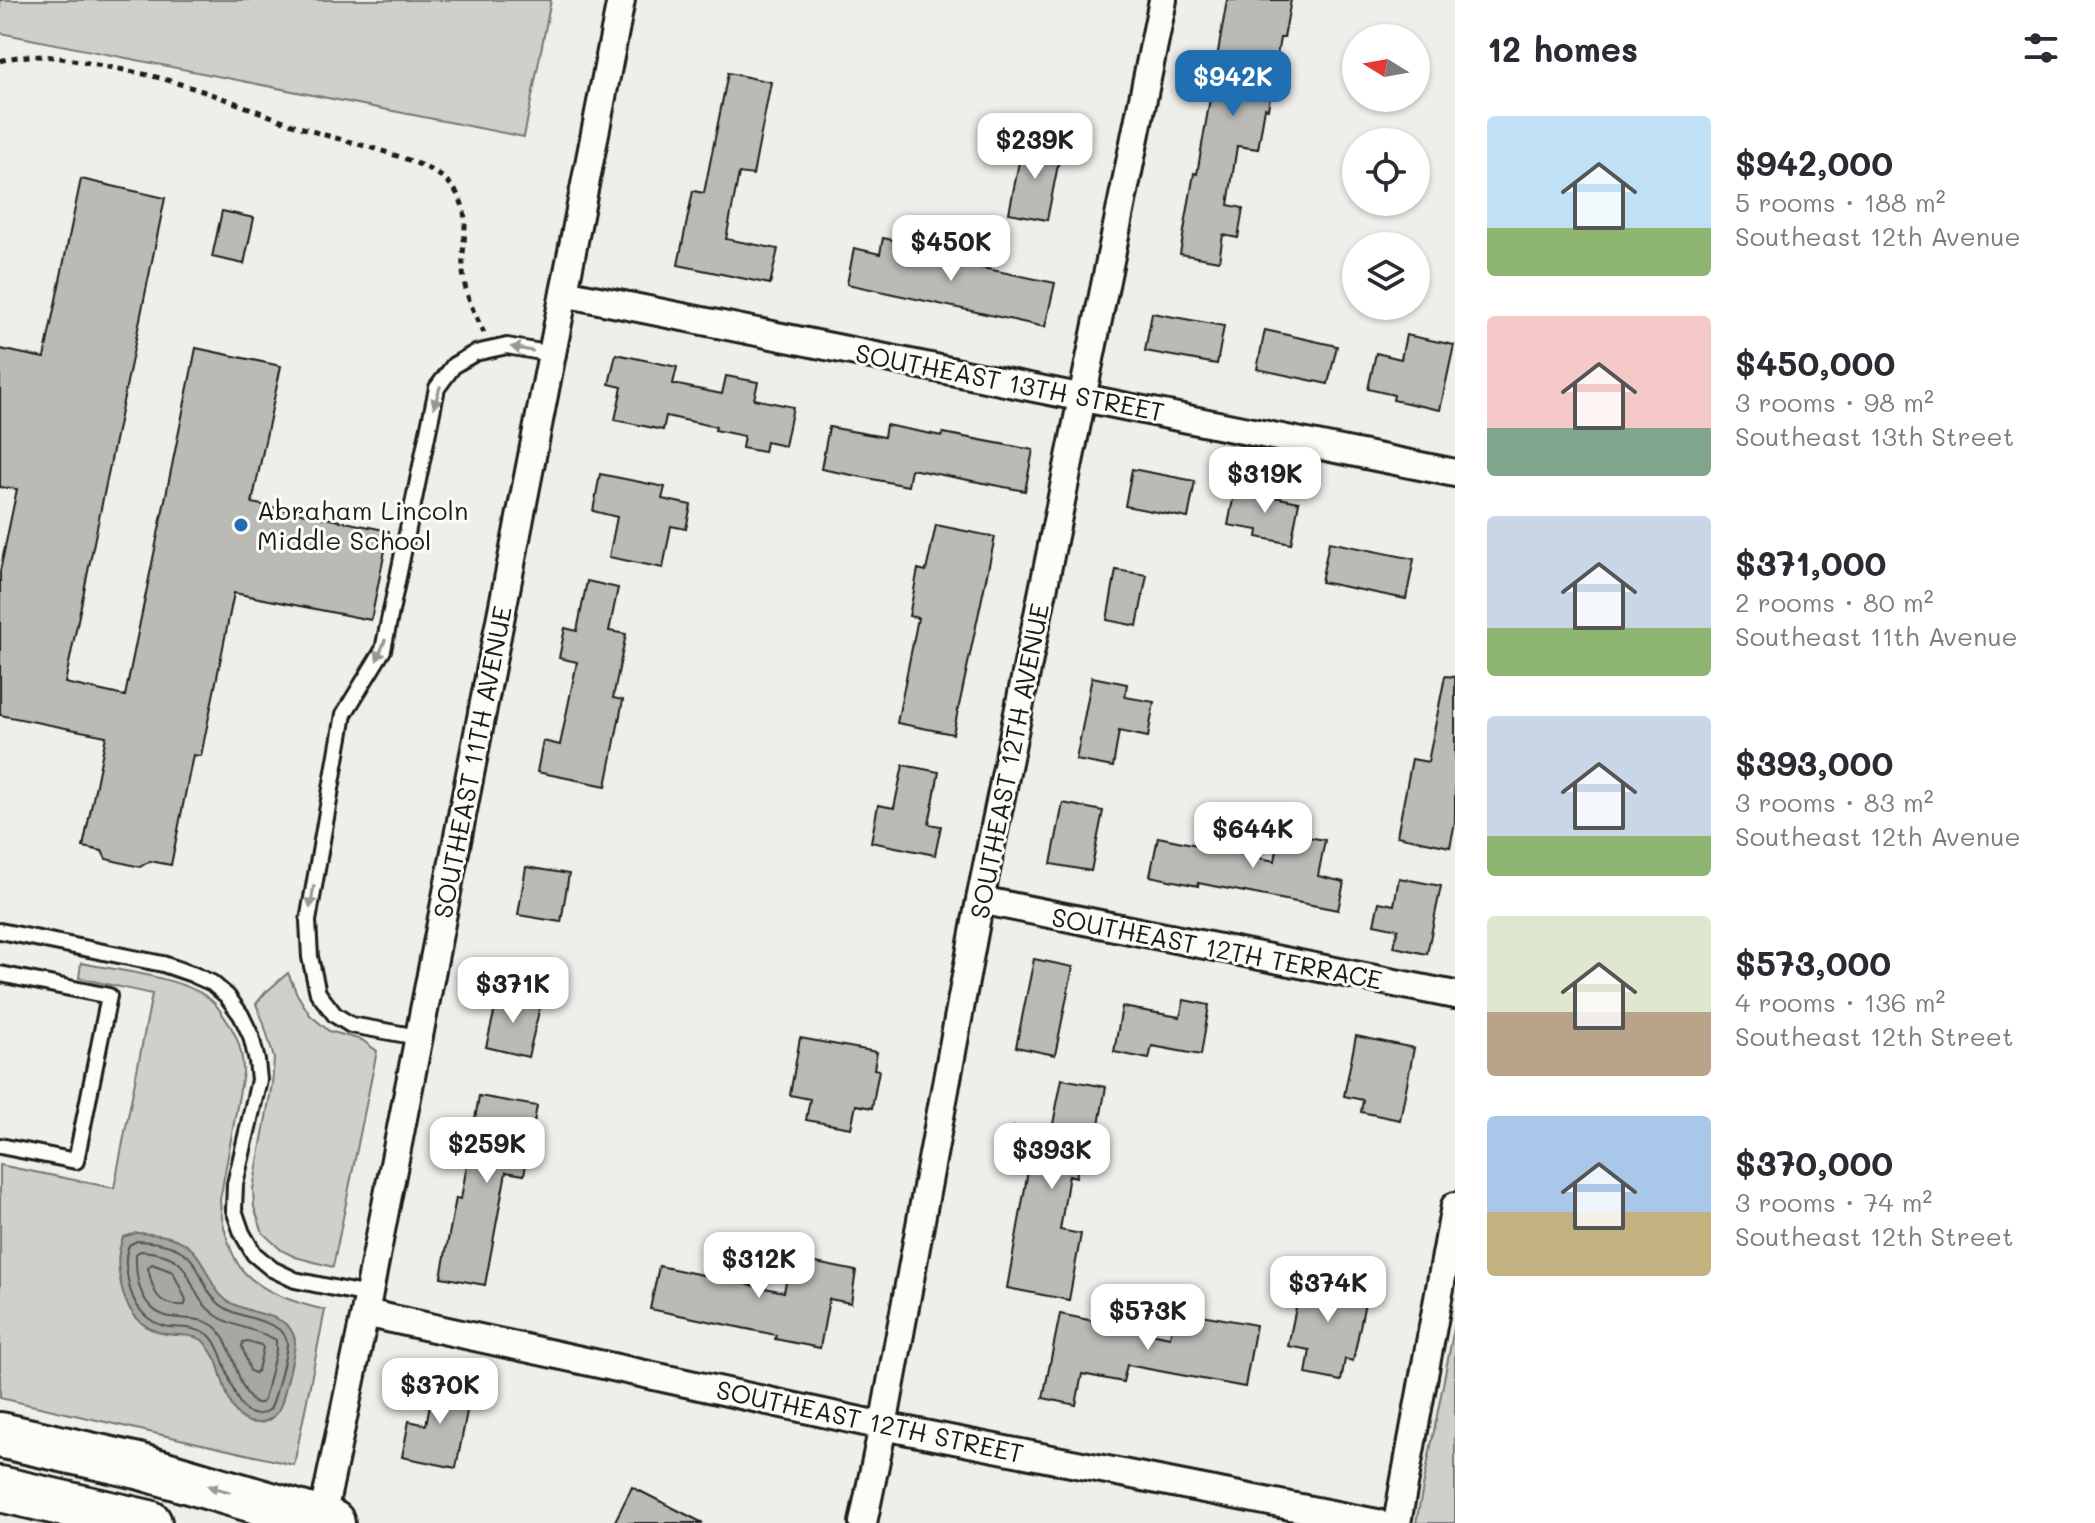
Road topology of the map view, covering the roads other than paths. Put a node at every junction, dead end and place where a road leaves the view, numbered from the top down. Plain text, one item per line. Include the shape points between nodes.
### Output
1 (621, 0) edge
2 (1163, 0) edge
3 (564, 293) junction
4 (552, 354) junction
5 (1083, 396) junction
6 (1455, 473) edge
7 (980, 900) junction
8 (0, 931) edge
9 (0, 974) edge
10 (1455, 995) edge
11 (418, 1037) junction
12 (0, 1146) edge
13 (1455, 1206) edge
14 (366, 1304) junction
15 (883, 1426) junction
16 (0, 1435) edge
17 (0, 1489) edge
18 (325, 1521) edge
19 (149, 1523) edge
20 (863, 1523) edge
21 (1377, 1523) edge
22 (1397, 1523) edge

1 - 3 street, SOUTHEAST 11TH AVENUE
2 - 5 street, SOUTHEAST 12TH AVENUE
3 - 4 street, SOUTHEAST 11TH AVENUE
3 - 5 street, SOUTHEAST 13TH STREET
4 - 11 street, SOUTHEAST 11TH AVENUE
4 -> 11 lane via 491,348 454,365 437,388 383,650 344,714 308,921 318,993 351,1025
5 - 6 street, SOUTHEAST 13TH STREET
5 - 7 street, SOUTHEAST 12TH AVENUE
7 - 10 street, SOUTHEAST 12TH TERRACE
7 - 15 street, SOUTHEAST 12TH AVENUE
8 - 14 lane via 163,964 212,983 227,996 251,1036 259,1080 235,1184 234,1210 242,1233 254,1254 272,1269
9 - 12 lane via 109,996 76,1161
11 - 14 street, SOUTHEAST 11TH AVENUE
13 - 22 street
14 - 15 street, SOUTHEAST 12TH STREET
14 - 18 street, SOUTHEAST 11TH AVENUE
15 - 20 street, SOUTHEAST 12TH AVENUE
15 - 21 street, SOUTHEAST 12TH STREET
18 -> 16 highway via 138,1466
17 - 19 highway

